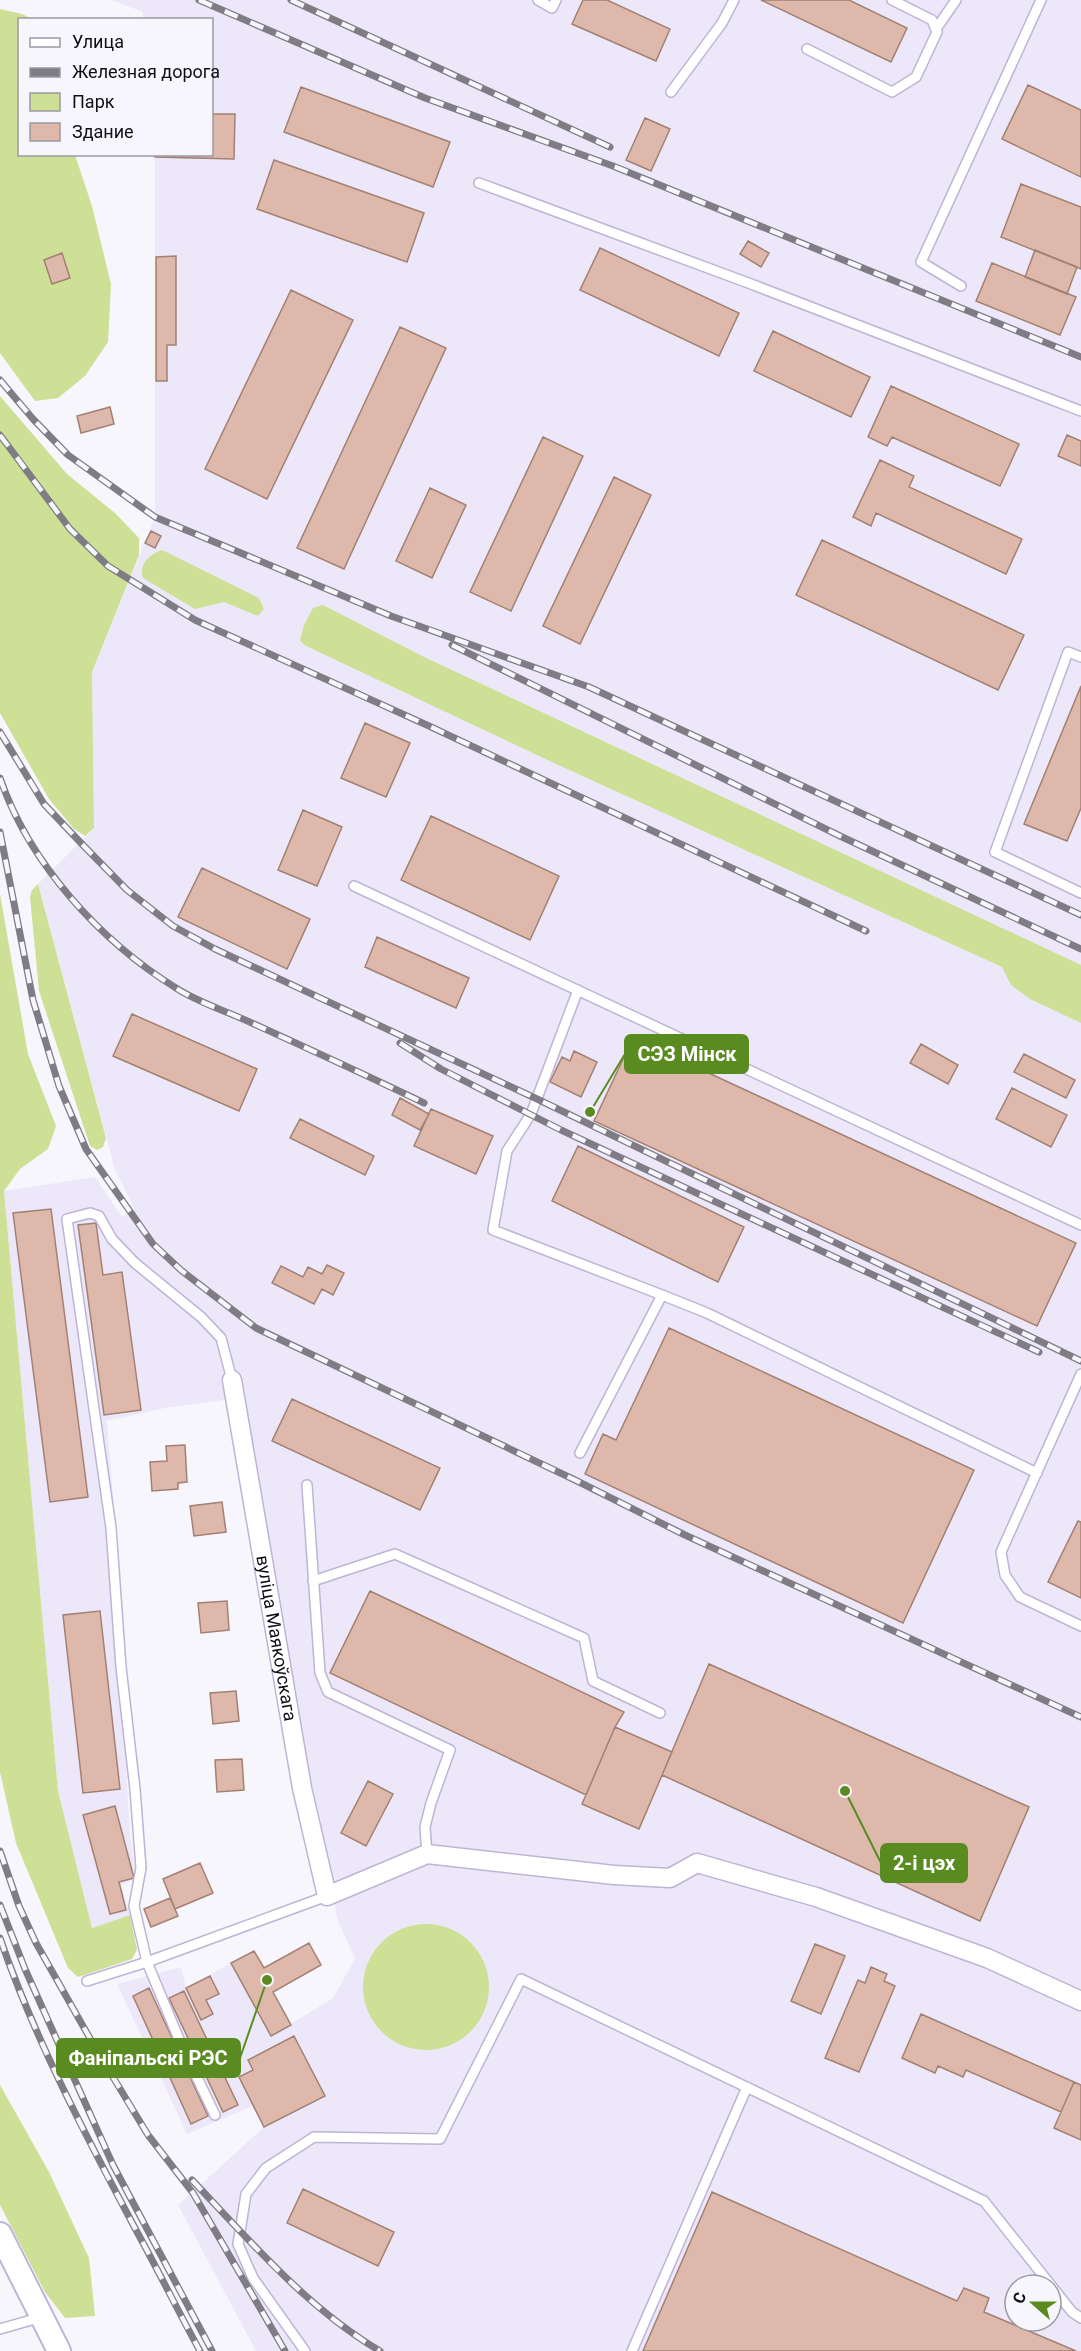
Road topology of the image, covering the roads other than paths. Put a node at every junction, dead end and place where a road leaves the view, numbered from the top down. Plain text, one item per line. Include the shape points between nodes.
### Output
1 (538, 0) edge
2 (556, 0) edge
3 (734, 0) edge
4 (892, 0) edge
5 (956, 0) edge
6 (1041, 0) edge
7 (936, 29) junction
8 (807, 49) dead end
9 (671, 92) dead end
10 (479, 183) dead end
11 (961, 286) dead end
12 (1081, 411) edge
13 (1081, 657) edge
14 (354, 886) dead end
15 (1081, 892) edge
16 (578, 990) junction
17 (1081, 1225) edge
18 (662, 1295) junction
19 (1081, 1374) edge
20 (232, 1380) joint
21 (580, 1453) dead end
22 (1036, 1473) junction
23 (307, 1485) dead end
24 (313, 1581) junction
25 (1081, 1626) edge
26 (660, 1713) dead end
27 (427, 1854) junction
28 (327, 1896) junction
29 (147, 1962) junction
30 (87, 1981) dead end
31 (1081, 2001) edge
32 (747, 2087) junction
33 (215, 2115) dead end
34 (0, 2234) edge
35 (42, 2317) junction
36 (1081, 2318) edge
37 (0, 2329) edge
38 (59, 2351) edge
39 (305, 2351) edge
40 (632, 2351) edge

1 - 2 lane via 552,8
3 - 9 lane via 722,23
4 - 7 lane via 932,20
5 - 7 lane
6 - 11 lane via 921,262
7 - 8 lane via 916,77 892,92
10 - 12 lane
13 - 15 lane via 1068,652 995,852
14 - 16 lane
16 - 17 lane
16 - 18 lane via 531,1114 507,1151 493,1230
18 - 21 lane
18 - 22 lane via 707,1313
19 - 22 lane
20 - 28 street, вуліца Маякоўскага via 302,1788
20 - 29 lane via 221,1338 135,1263 112,1239 99,1216 67,1219 111,1528 120,1667 141,1868 134,1906
22 - 25 lane via 1001,1552 1005,1575 1020,1597
23 - 24 lane
24 - 26 lane via 395,1554 584,1638 593,1681
24 - 27 lane via 320,1674 328,1692 450,1750 425,1827
27 - 28 street
27 - 31 street via 670,1878 697,1863 816,1896 987,1958
28 - 29 lane
29 - 30 lane
29 - 33 lane
32 - 36 lane via 984,2200 1072,2312
32 - 39 lane via 521,1979 440,2139 314,2137 266,2168 246,2194 238,2244 253,2278
32 - 40 lane
34 - 35 street
35 - 37 lane
35 - 38 street

